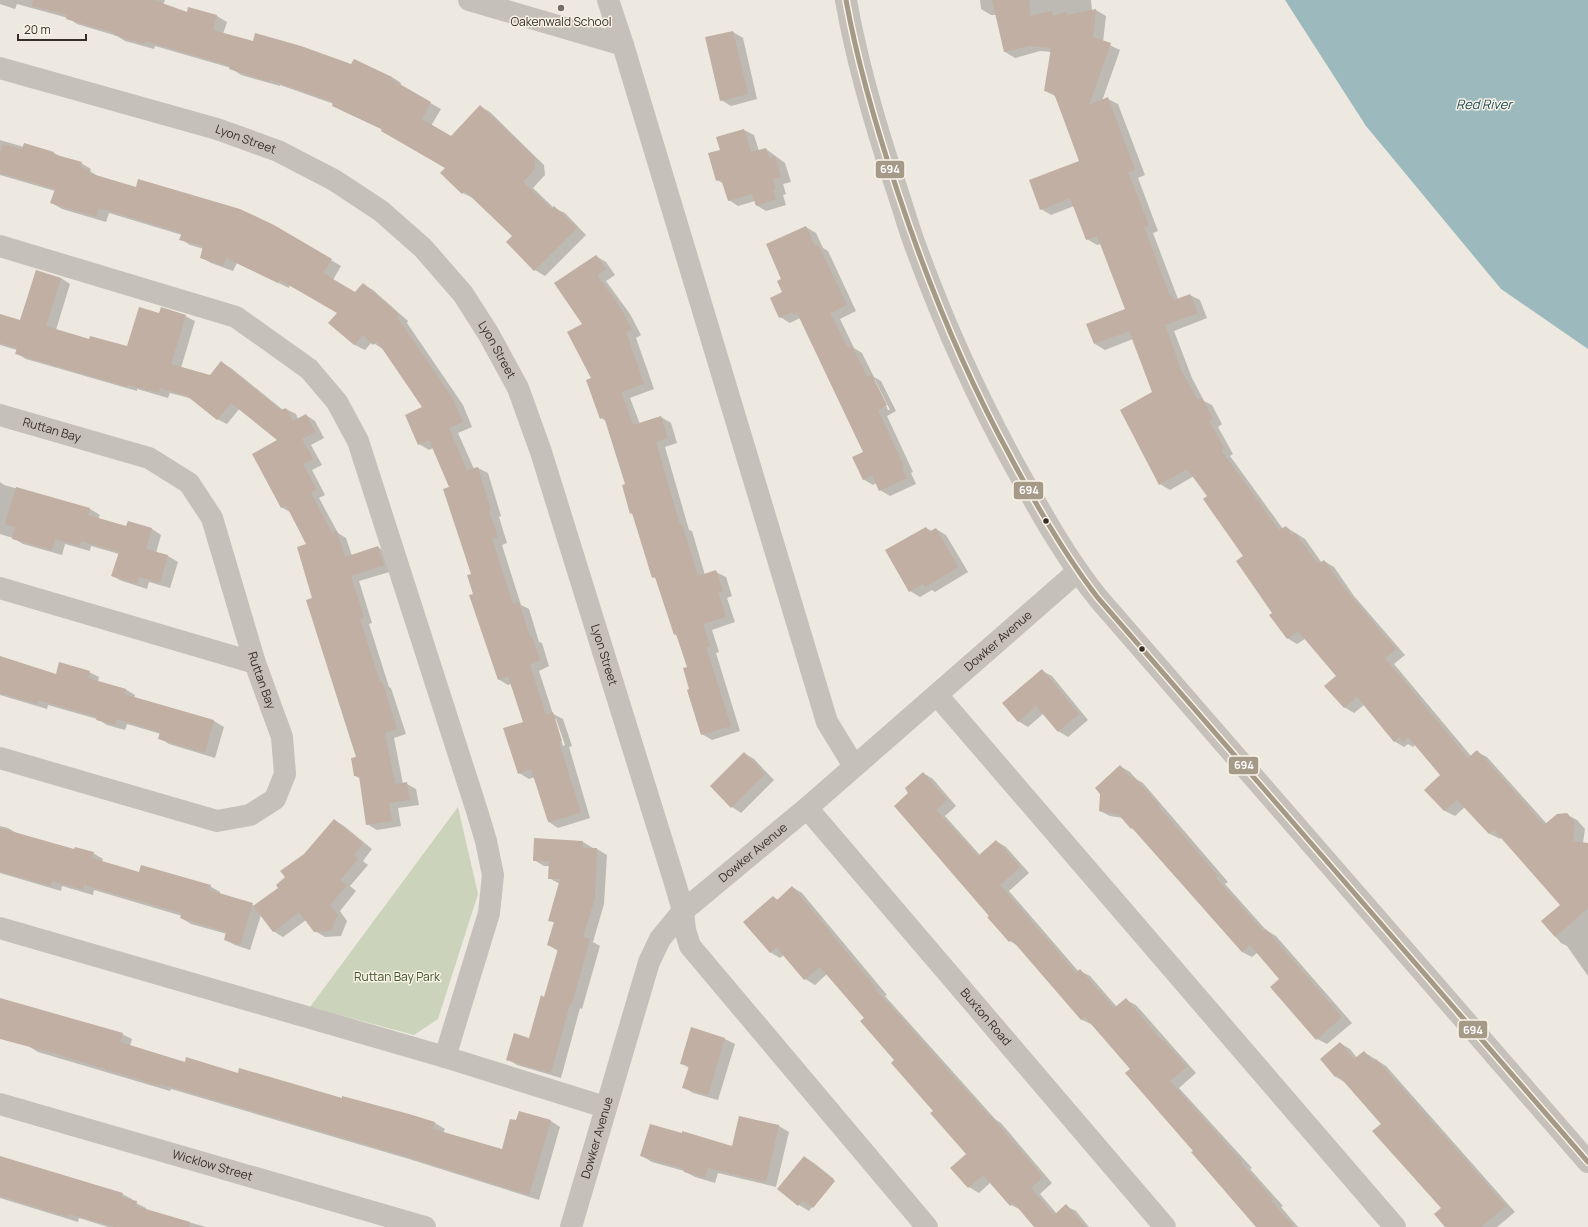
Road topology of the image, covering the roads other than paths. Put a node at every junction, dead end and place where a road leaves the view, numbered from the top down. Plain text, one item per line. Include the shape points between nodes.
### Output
1 (469, 0) edge
2 (608, 0) edge
3 (846, 0) edge
4 (623, 45) junction
5 (0, 68) edge
6 (0, 246) edge
7 (0, 415) edge
8 (1077, 572) junction
9 (0, 588) edge
10 (255, 663) junction
11 (937, 695) junction
12 (0, 758) edge
13 (854, 766) junction
14 (807, 808) junction
15 (683, 911) junction
16 (0, 928) edge
17 (445, 1057) junction
18 (0, 1104) edge
19 (605, 1107) junction
20 (1588, 1162) edge
21 (575, 1226) edge
22 (425, 1227) edge
23 (928, 1227) edge
24 (1165, 1227) edge
25 (1395, 1227) edge

1 - 4 street
2 - 4 street
3 - 8 street via 873,117 918,252 970,378 995,430
4 - 13 street via 827,722
5 - 15 street, Lyon Street via 217,129 278,151 334,180 381,210 423,248 463,294 488,332 518,388 541,452
6 - 17 street via 236,317 309,369 337,402 358,441 477,811 493,875 489,913
7 - 10 street, Ruttan Bay via 149,458 189,483 212,518
8 - 11 street, Dowker Avenue
8 - 20 street
9 - 10 street
10 - 12 street, Ruttan Bay via 282,737 285,774 275,799 250,815 217,821
11 - 13 street, Dowker Avenue
11 - 25 street
13 - 14 street, Dowker Avenue
14 - 15 street, Dowker Avenue
14 - 24 street, Buxton Road
15 - 19 street, Dowker Avenue via 660,939 649,962
15 - 23 street, Lyon Street via 690,946
16 - 17 street
17 - 19 street
18 - 22 street, Wicklow Street
19 - 21 street, Dowker Avenue

